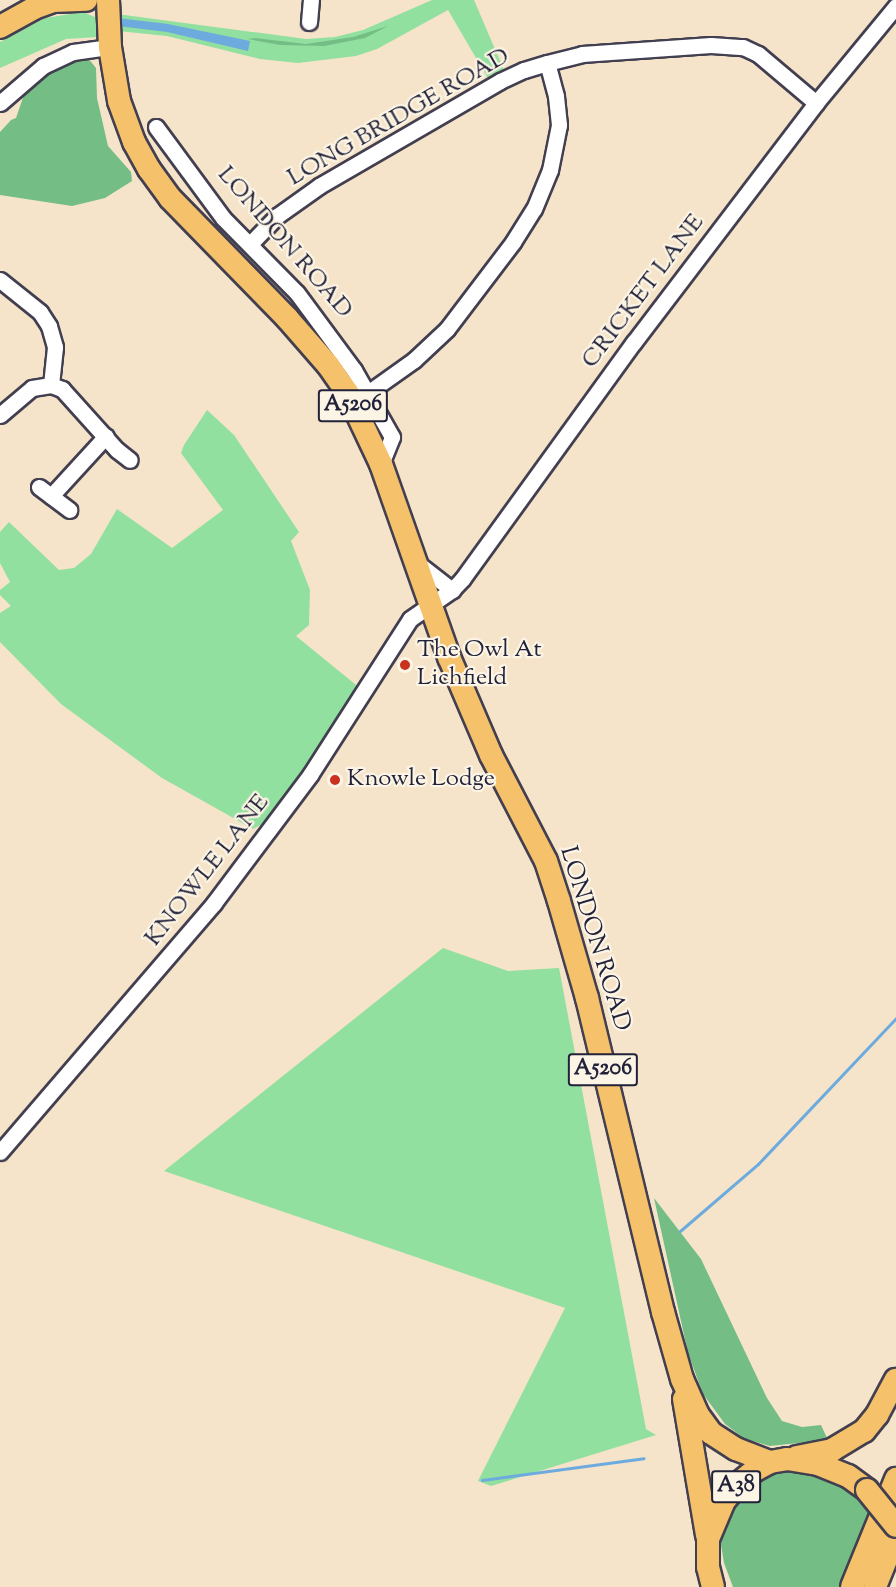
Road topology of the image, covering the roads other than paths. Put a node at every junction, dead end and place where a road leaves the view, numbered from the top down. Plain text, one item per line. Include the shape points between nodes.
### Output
1 (54, 0) edge
2 (86, 0) edge
3 (311, 0) edge
4 (896, 6) edge
5 (108, 16) edge
6 (309, 22) dead end
7 (0, 27) edge
8 (547, 63) junction
9 (0, 103) edge
10 (816, 103) junction
11 (156, 127) dead end
12 (172, 152) junction
13 (149, 169) junction
14 (250, 244) junction
15 (0, 280) edge
16 (51, 385) junction
17 (369, 392) junction
18 (0, 415) edge
19 (106, 436) junction
20 (130, 460) dead end
21 (381, 464) junction
22 (69, 510) dead end
23 (416, 562) junction
24 (452, 590) junction
25 (430, 604) junction
26 (0, 1152) edge
27 (682, 1379) junction
28 (896, 1380) edge
29 (779, 1460) junction
30 (896, 1479) edge
31 (896, 1526) edge
32 (896, 1535) edge
33 (708, 1539) junction
34 (713, 1587) edge
35 (852, 1587) edge
36 (875, 1587) edge

1 - 2 highway
1 - 7 highway
3 - 6 street
4 - 10 street, CRICKET LANE
5 - 9 street via 73,52 43,66
5 - 13 highway, LONDON ROAD / A5206 via 114,78 127,125
8 - 10 street, LONG BRIDGE ROAD via 582,54 711,45 743,47 758,54
8 - 14 street, LONG BRIDGE ROAD via 500,81 348,168 277,216
8 - 17 street via 559,125 550,170 534,209 447,329 414,360
10 - 24 street, CRICKET LANE
11 - 12 street, LONDON ROAD
12 - 13 street
12 - 14 street, LONDON ROAD via 223,218
13 - 21 highway, LONDON ROAD / A5206 via 170,198 328,365 347,392
14 - 17 street, LONDON ROAD via 297,293
15 - 16 street via 40,312 49,326 55,347
16 - 18 street via 32,388
16 - 19 street via 68,395
17 - 21 street, LONDON ROAD via 392,437
19 - 20 street
19 - 22 street via 45,492
21 - 23 highway, LONDON ROAD / A5206
23 - 24 street
23 - 25 highway, LONDON ROAD / A5206
24 - 25 street, CRICKET LANE
25 - 26 street, KNOWLE LANE via 410,620 310,775 214,903
25 - 27 highway, LONDON ROAD / A5206 via 490,755 536,841 559,901
27 - 29 highway, LONDON ROAD / A5206 via 711,1433 735,1449
27 - 33 highway, LONDON ROAD / A5206
28 - 29 highway, A38 via 877,1414 851,1441 832,1450
29 - 31 highway, LONDON ROAD, bridge via 818,1464 848,1476 867,1490
29 - 33 highway, A38 via 739,1483 724,1501
30 - 35 highway
32 - 36 highway
33 - 34 highway, A38

